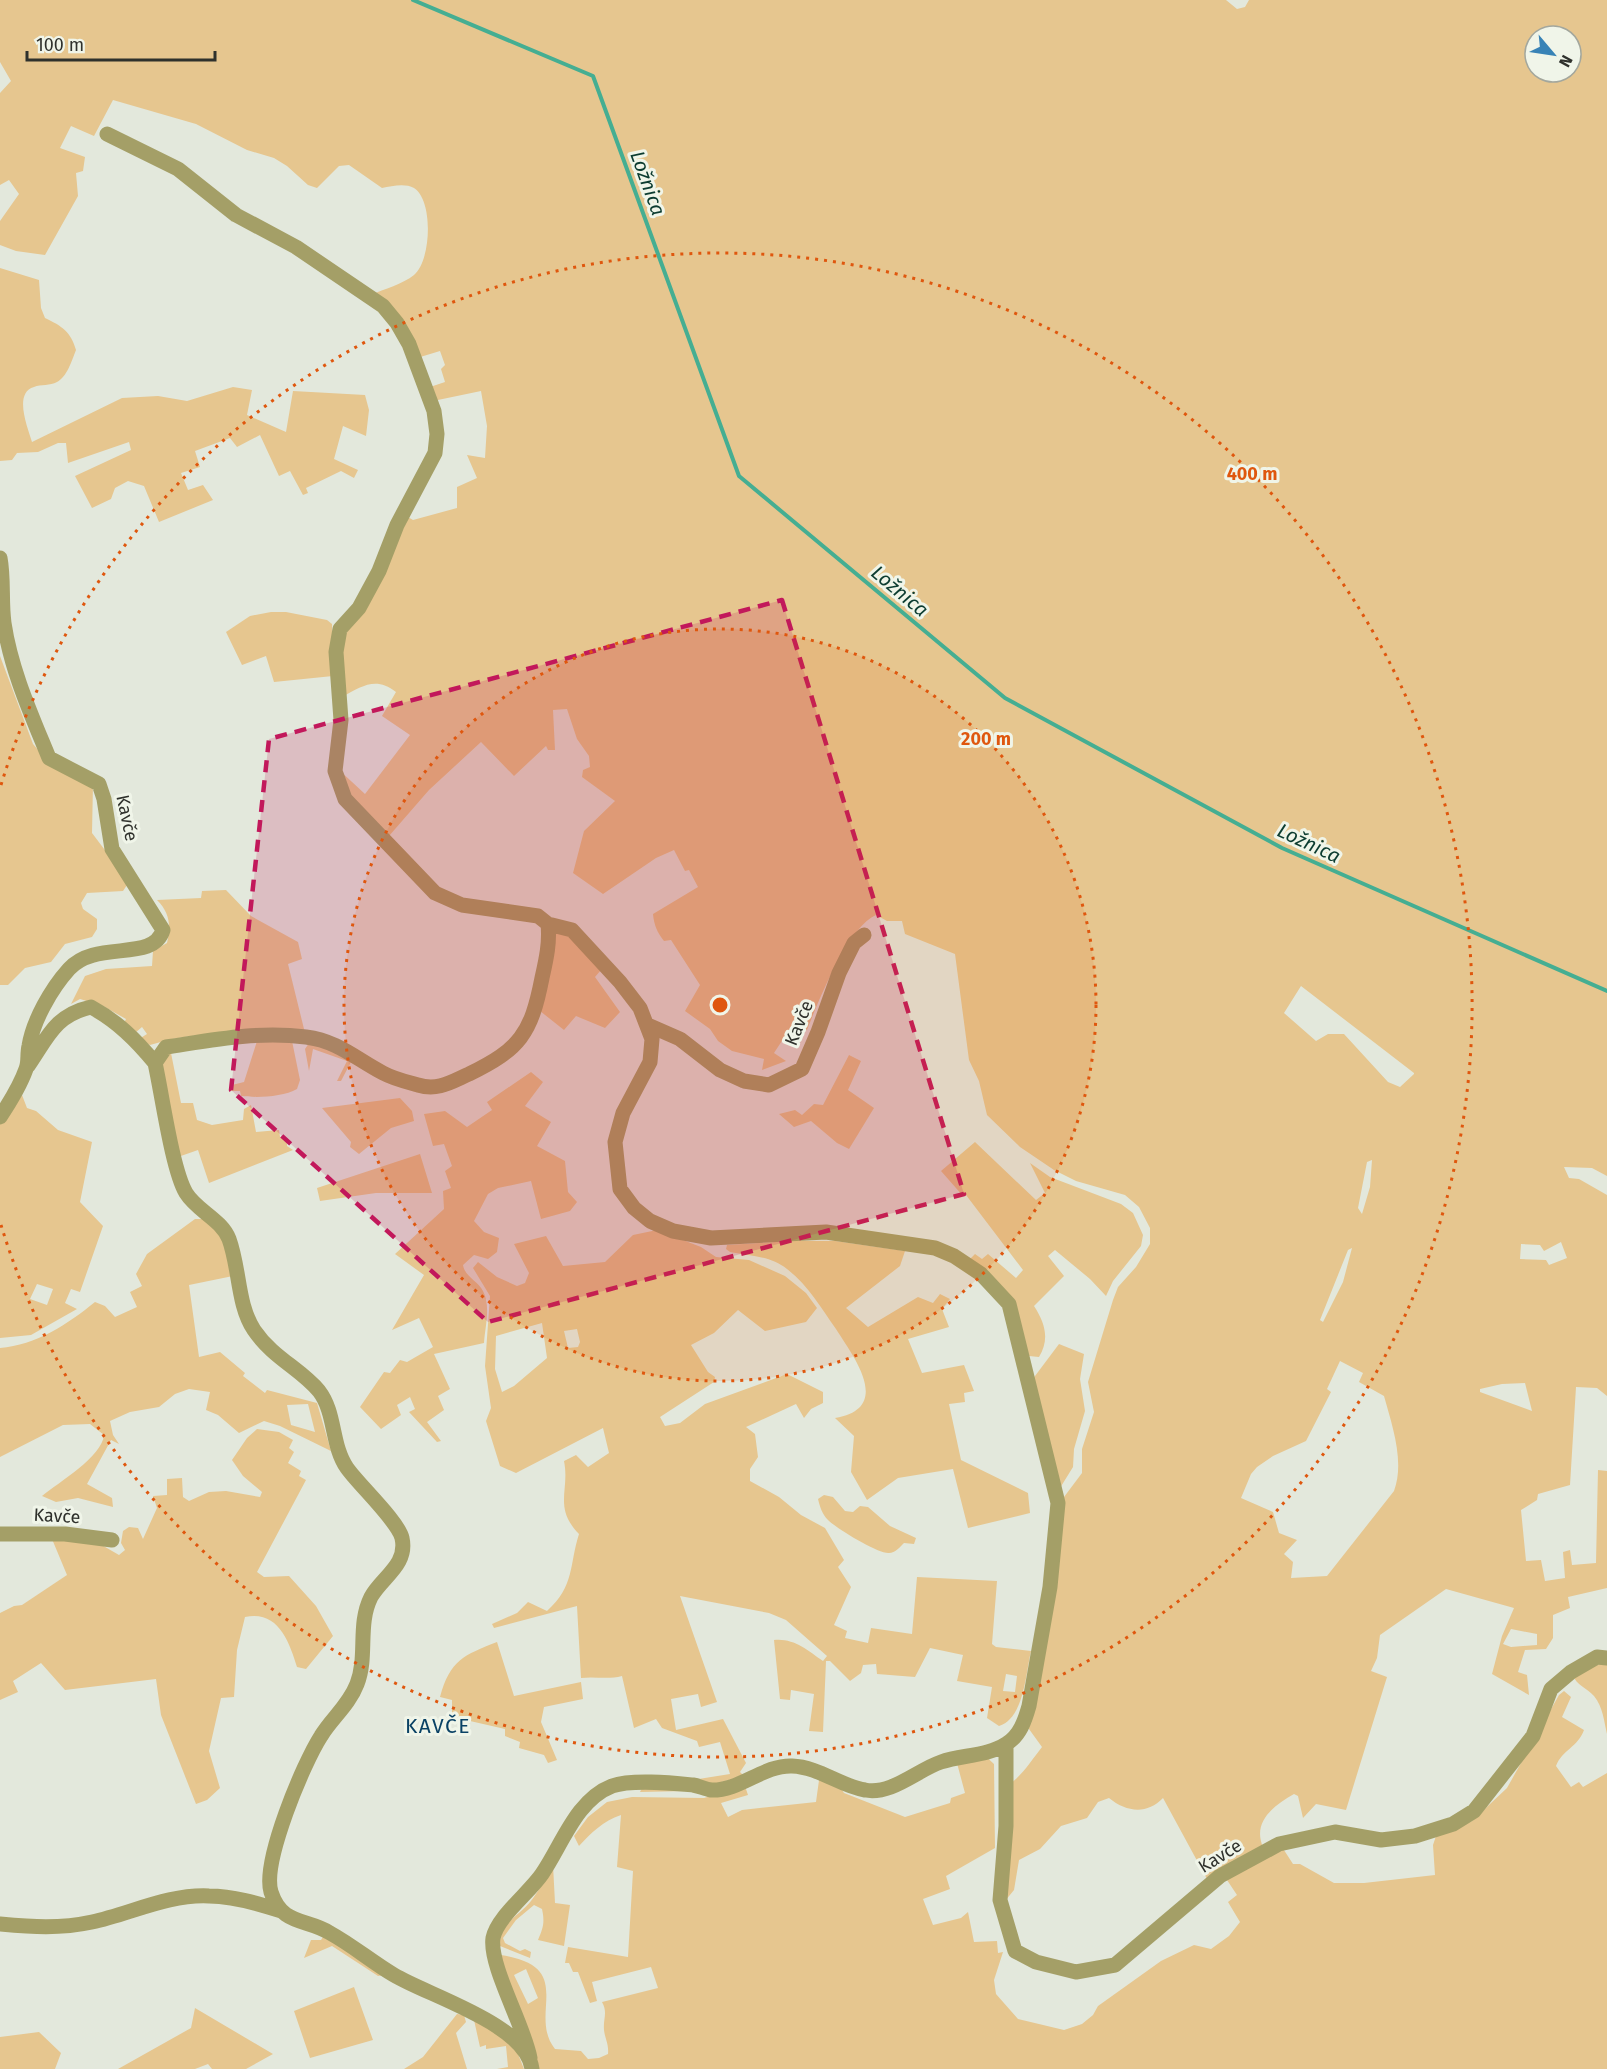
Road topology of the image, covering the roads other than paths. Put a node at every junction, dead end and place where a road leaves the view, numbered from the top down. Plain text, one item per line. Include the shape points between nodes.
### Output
1 (107, 134) dead end
2 (0, 558) edge
3 (548, 924) junction
4 (864, 935) dead end
5 (648, 1025) junction
6 (155, 1063) junction
7 (27, 1066) junction
8 (0, 1117) edge
9 (0, 1534) edge
10 (112, 1540) dead end
11 (1602, 1658) edge
12 (1006, 1745) junction
13 (281, 1911) junction
14 (0, 1924) edge
15 (532, 2066) edge

1 - 3 street via 178,169 236,215 296,247 383,306 409,344 434,411 435,453 397,525 379,571 359,608 340,629 336,651 341,720 335,771 345,799 435,893 462,905 538,916
2 - 7 street, Kavče via 3,621 10,653 49,758 99,784 112,849 164,930 151,947 88,954 70,968 38,1019
3 - 5 street via 572,930 632,995
3 - 6 street via 546,962 528,1030 510,1050 440,1088 384,1074 348,1049 306,1037 221,1037 166,1047
4 - 5 street, Kavče via 854,943 838,972 802,1069 769,1085 744,1081 720,1070 680,1039
5 - 12 street via 653,1050 616,1130 615,1159 620,1189 650,1221 673,1231 711,1238 826,1232 935,1248 981,1274 1009,1304 1058,1503 1050,1587 1029,1706 1023,1724
6 - 7 street, Kavče via 135,1038 91,1007 70,1012
6 - 13 street via 186,1192 227,1234 235,1256 245,1315 268,1348 319,1392 346,1468 402,1535 403,1552 397,1567 372,1596 364,1617 363,1664 357,1685 311,1753 275,1846 268,1870 271,1892
7 - 8 street, Kavče
9 - 10 street, Kavče via 65,1534
11 - 12 street, Kavče via 1571,1672 1551,1689 1533,1736 1474,1811 1453,1824 1415,1836 1381,1840 1335,1832 1280,1844 1220,1876 1115,1965 1076,1972 1036,1962 1015,1951 1000,1900 1006,1826
12 - 15 street via 940,1762 887,1788 867,1791 818,1771 793,1766 776,1768 726,1788 709,1790 696,1785 651,1782 613,1786 598,1794 572,1824 535,1885 498,1923 493,1938 494,1956 527,2038
13 - 14 street via 254,1902 207,1896 182,1898 64,1927
13 - 15 street via 295,1921 327,1930 395,1975 501,2028 520,2046

